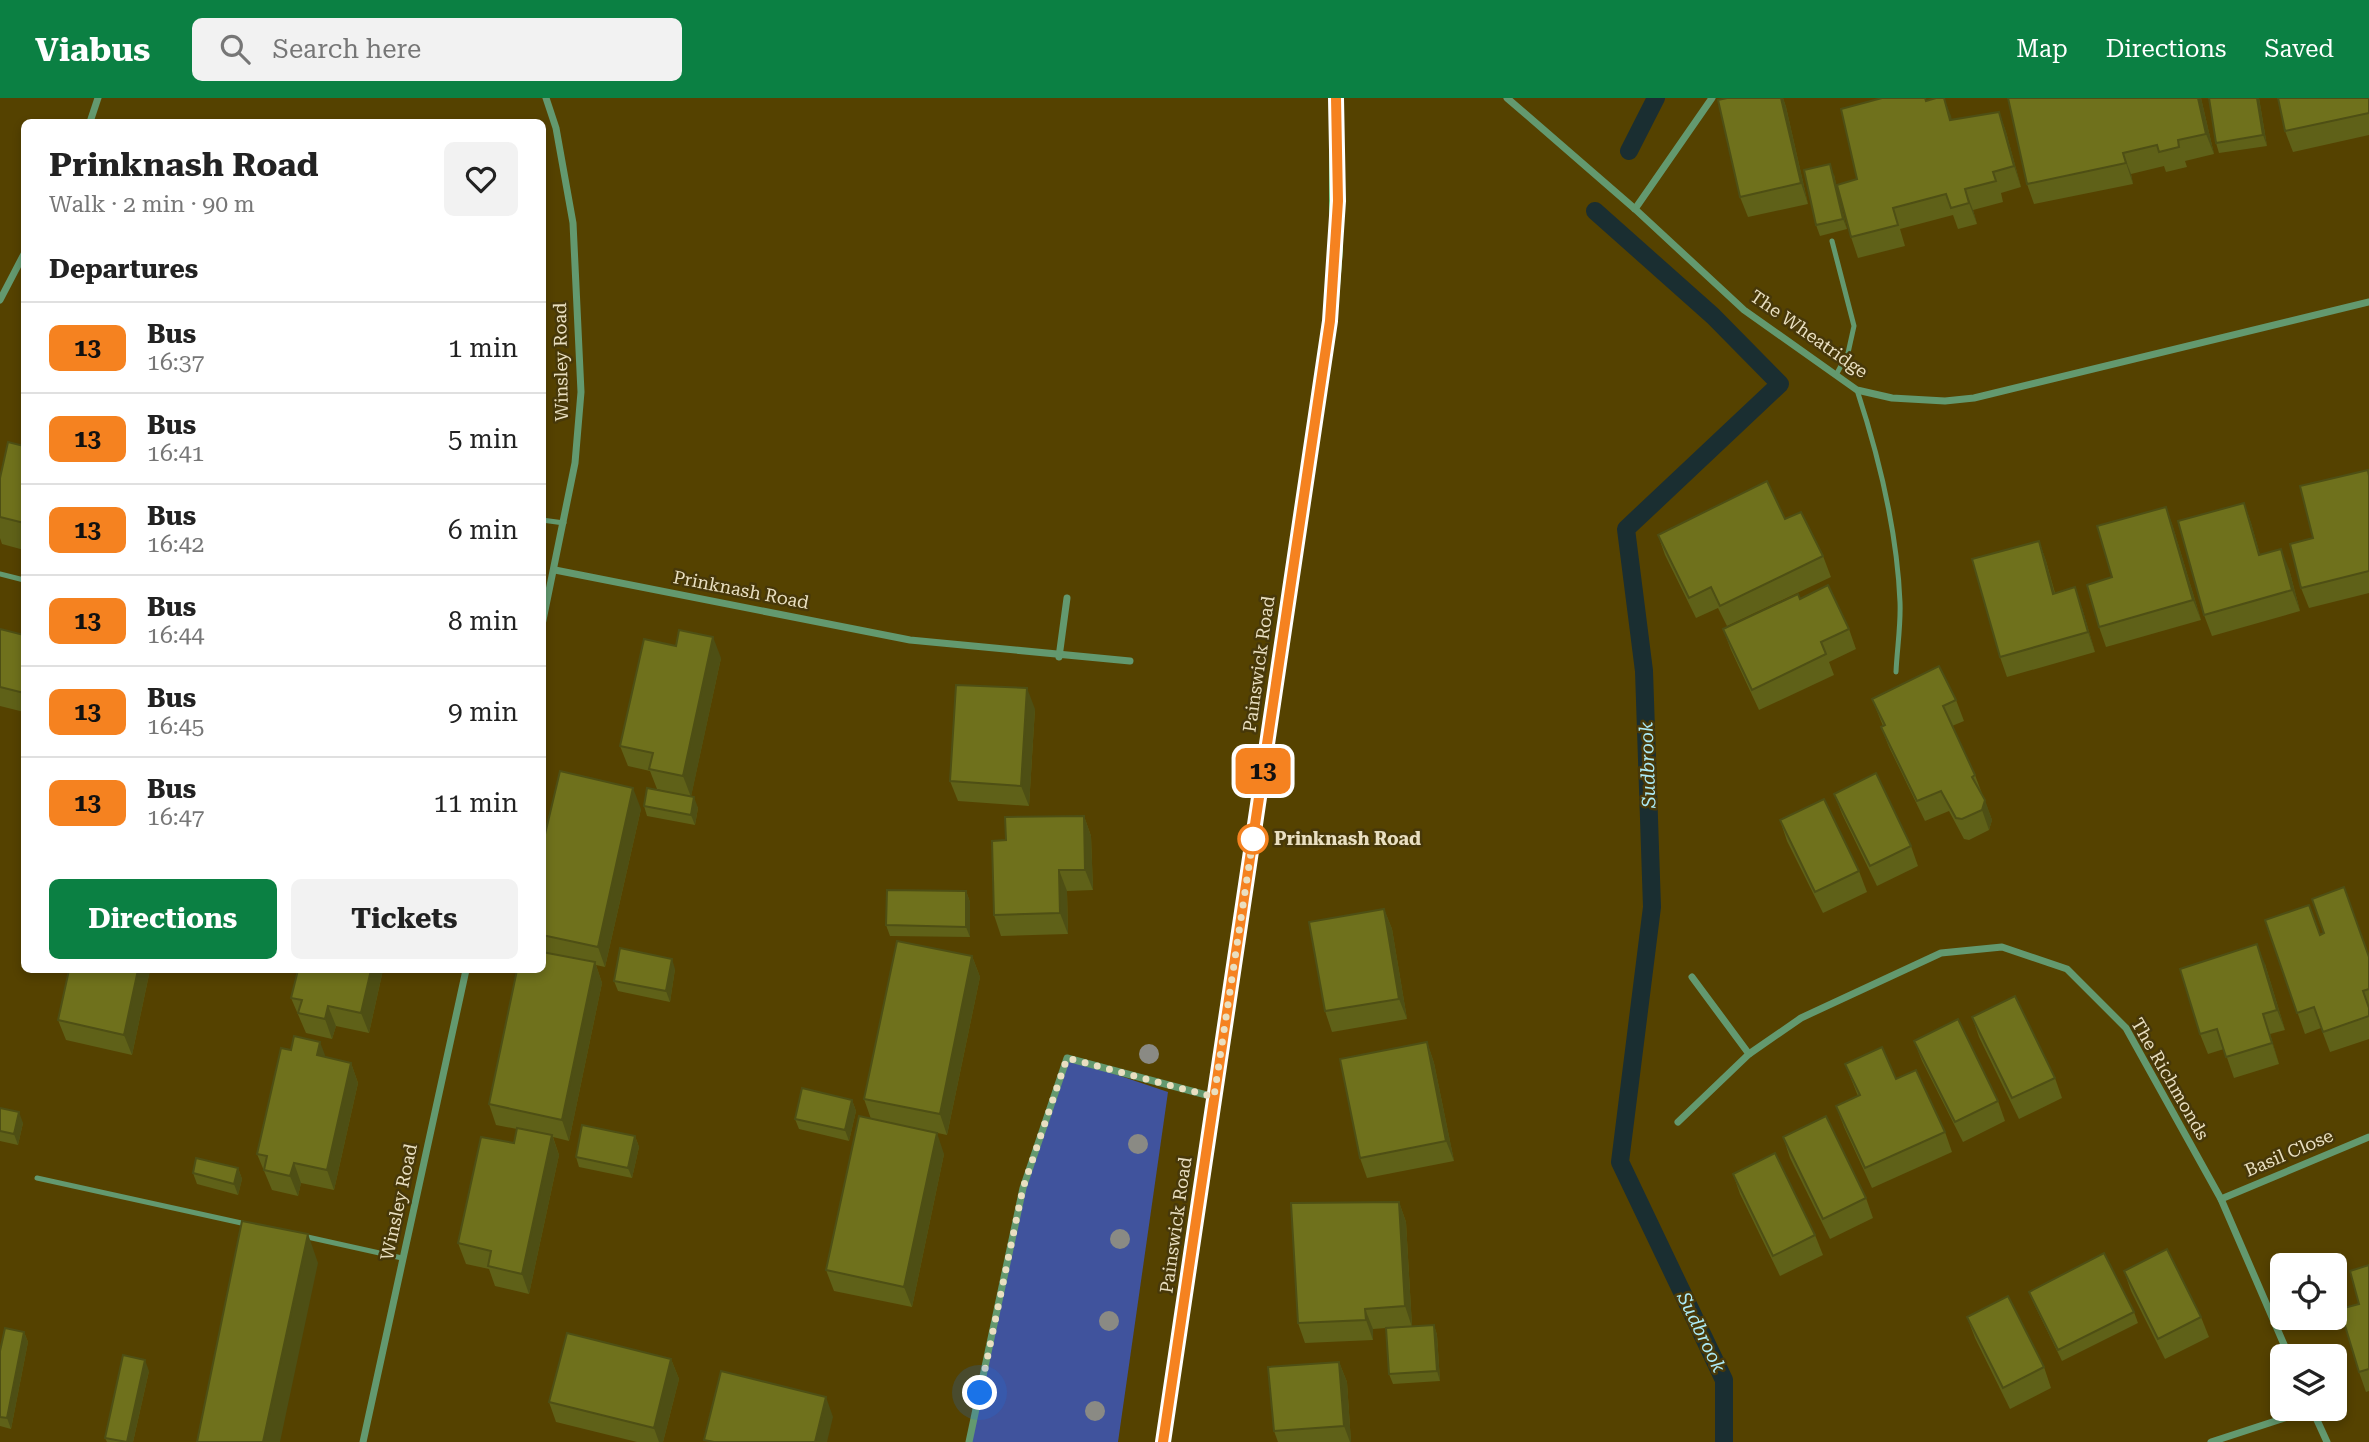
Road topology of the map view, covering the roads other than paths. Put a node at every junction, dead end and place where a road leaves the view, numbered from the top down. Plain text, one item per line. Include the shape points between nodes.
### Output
1 (98, 98) edge
2 (546, 98) edge
3 (1336, 98) edge
4 (1507, 98) edge
5 (1712, 98) edge
6 (91, 119) edge
7 (1635, 209) junction
8 (1832, 241) dead end
9 (21, 260) edge
10 (0, 300) edge
11 (2369, 302) edge
12 (1836, 375) junction
13 (1857, 390) junction
14 (546, 521) edge
15 (564, 523) junction
16 (555, 570) junction
17 (0, 574) edge
18 (21, 579) edge
19 (1067, 598) dead end
20 (546, 608) edge
21 (1059, 657) junction
22 (1130, 661) dead end
23 (1896, 672) dead end
24 (465, 973) edge
25 (1692, 977) dead end
26 (1749, 1054) junction
27 (1214, 1097) junction
28 (1678, 1122) dead end
29 (2369, 1137) edge
30 (37, 1178) dead end
31 (2221, 1199) junction
32 (254, 1225) edge
33 (294, 1234) edge
34 (402, 1258) junction
35 (2284, 1344) edge
36 (2275, 1421) edge
37 (2317, 1421) edge
38 (363, 1442) edge
39 (969, 1442) edge
40 (1163, 1442) edge
41 (2211, 1442) edge
42 (2327, 1442) edge

1 - 6 street
2 - 15 street, Winsley Road via 573,223 580,366 575,463
3 - 27 main road, Painswick Road via 1338,189 1330,321
4 - 7 street, The Wheatridge
5 - 7 street
7 - 12 street, The Wheatridge via 1744,310
8 - 12 lane via 1854,326 1848,353
9 - 10 street
11 - 13 street, The Wheatridge via 1974,398 1892,398
12 - 13 street, The Wheatridge
13 - 23 lane via 1877,450 1894,551 1900,602
14 - 15 lane
15 - 16 street, Winsley Road
16 - 20 street, Winsley Road
16 - 21 street, Prinknash Road via 911,640
17 - 18 lane
19 - 21 street
21 - 22 street, Prinknash Road
24 - 34 street, Winsley Road
25 - 26 street
26 - 28 street, The Richmonds
26 - 31 street, The Richmonds via 1801,1018 1941,953 2003,947 2067,969 2126,1028
27 - 39 street via 1067,1058 1023,1188
27 - 40 main road, Painswick Road
29 - 31 street, Basil Close
30 - 32 lane
31 - 35 street, The Richmonds
33 - 34 lane
34 - 38 street, Winsley Road
36 - 41 street
37 - 42 street

